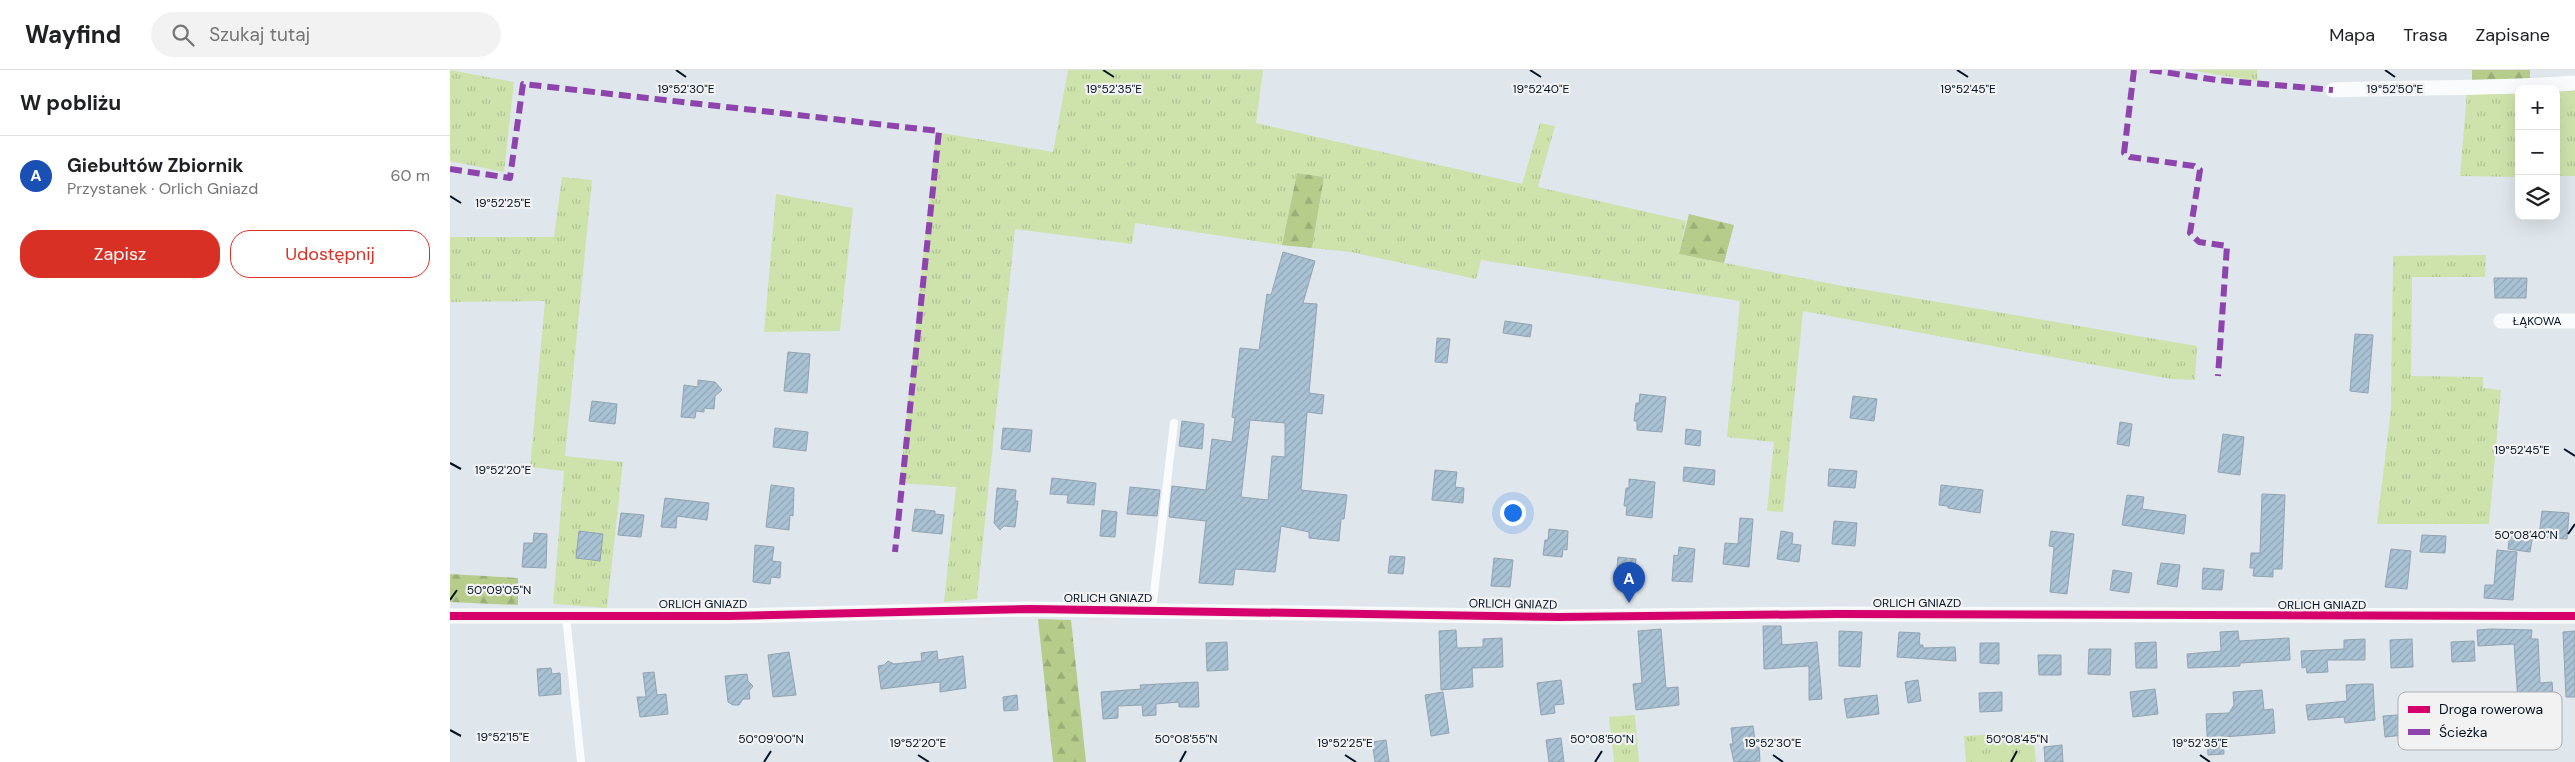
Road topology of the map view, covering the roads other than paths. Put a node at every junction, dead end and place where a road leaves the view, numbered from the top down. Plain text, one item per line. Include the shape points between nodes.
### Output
1 (2575, 83) edge
2 (2333, 90) dead end
3 (2500, 321) dead end
4 (2575, 321) edge
5 (1174, 423) dead end
6 (1152, 610) junction
7 (450, 616) edge
8 (566, 616) junction
9 (2575, 616) edge
10 (581, 762) edge

1 - 2 street via 2501,88 2458,86
3 - 4 street, ŁĄKOWA
5 - 6 lane
6 - 8 street, ORLICH GNIAZD
6 - 9 street, ORLICH GNIAZD via 1559,616
7 - 8 street, ORLICH GNIAZD
8 - 10 lane

